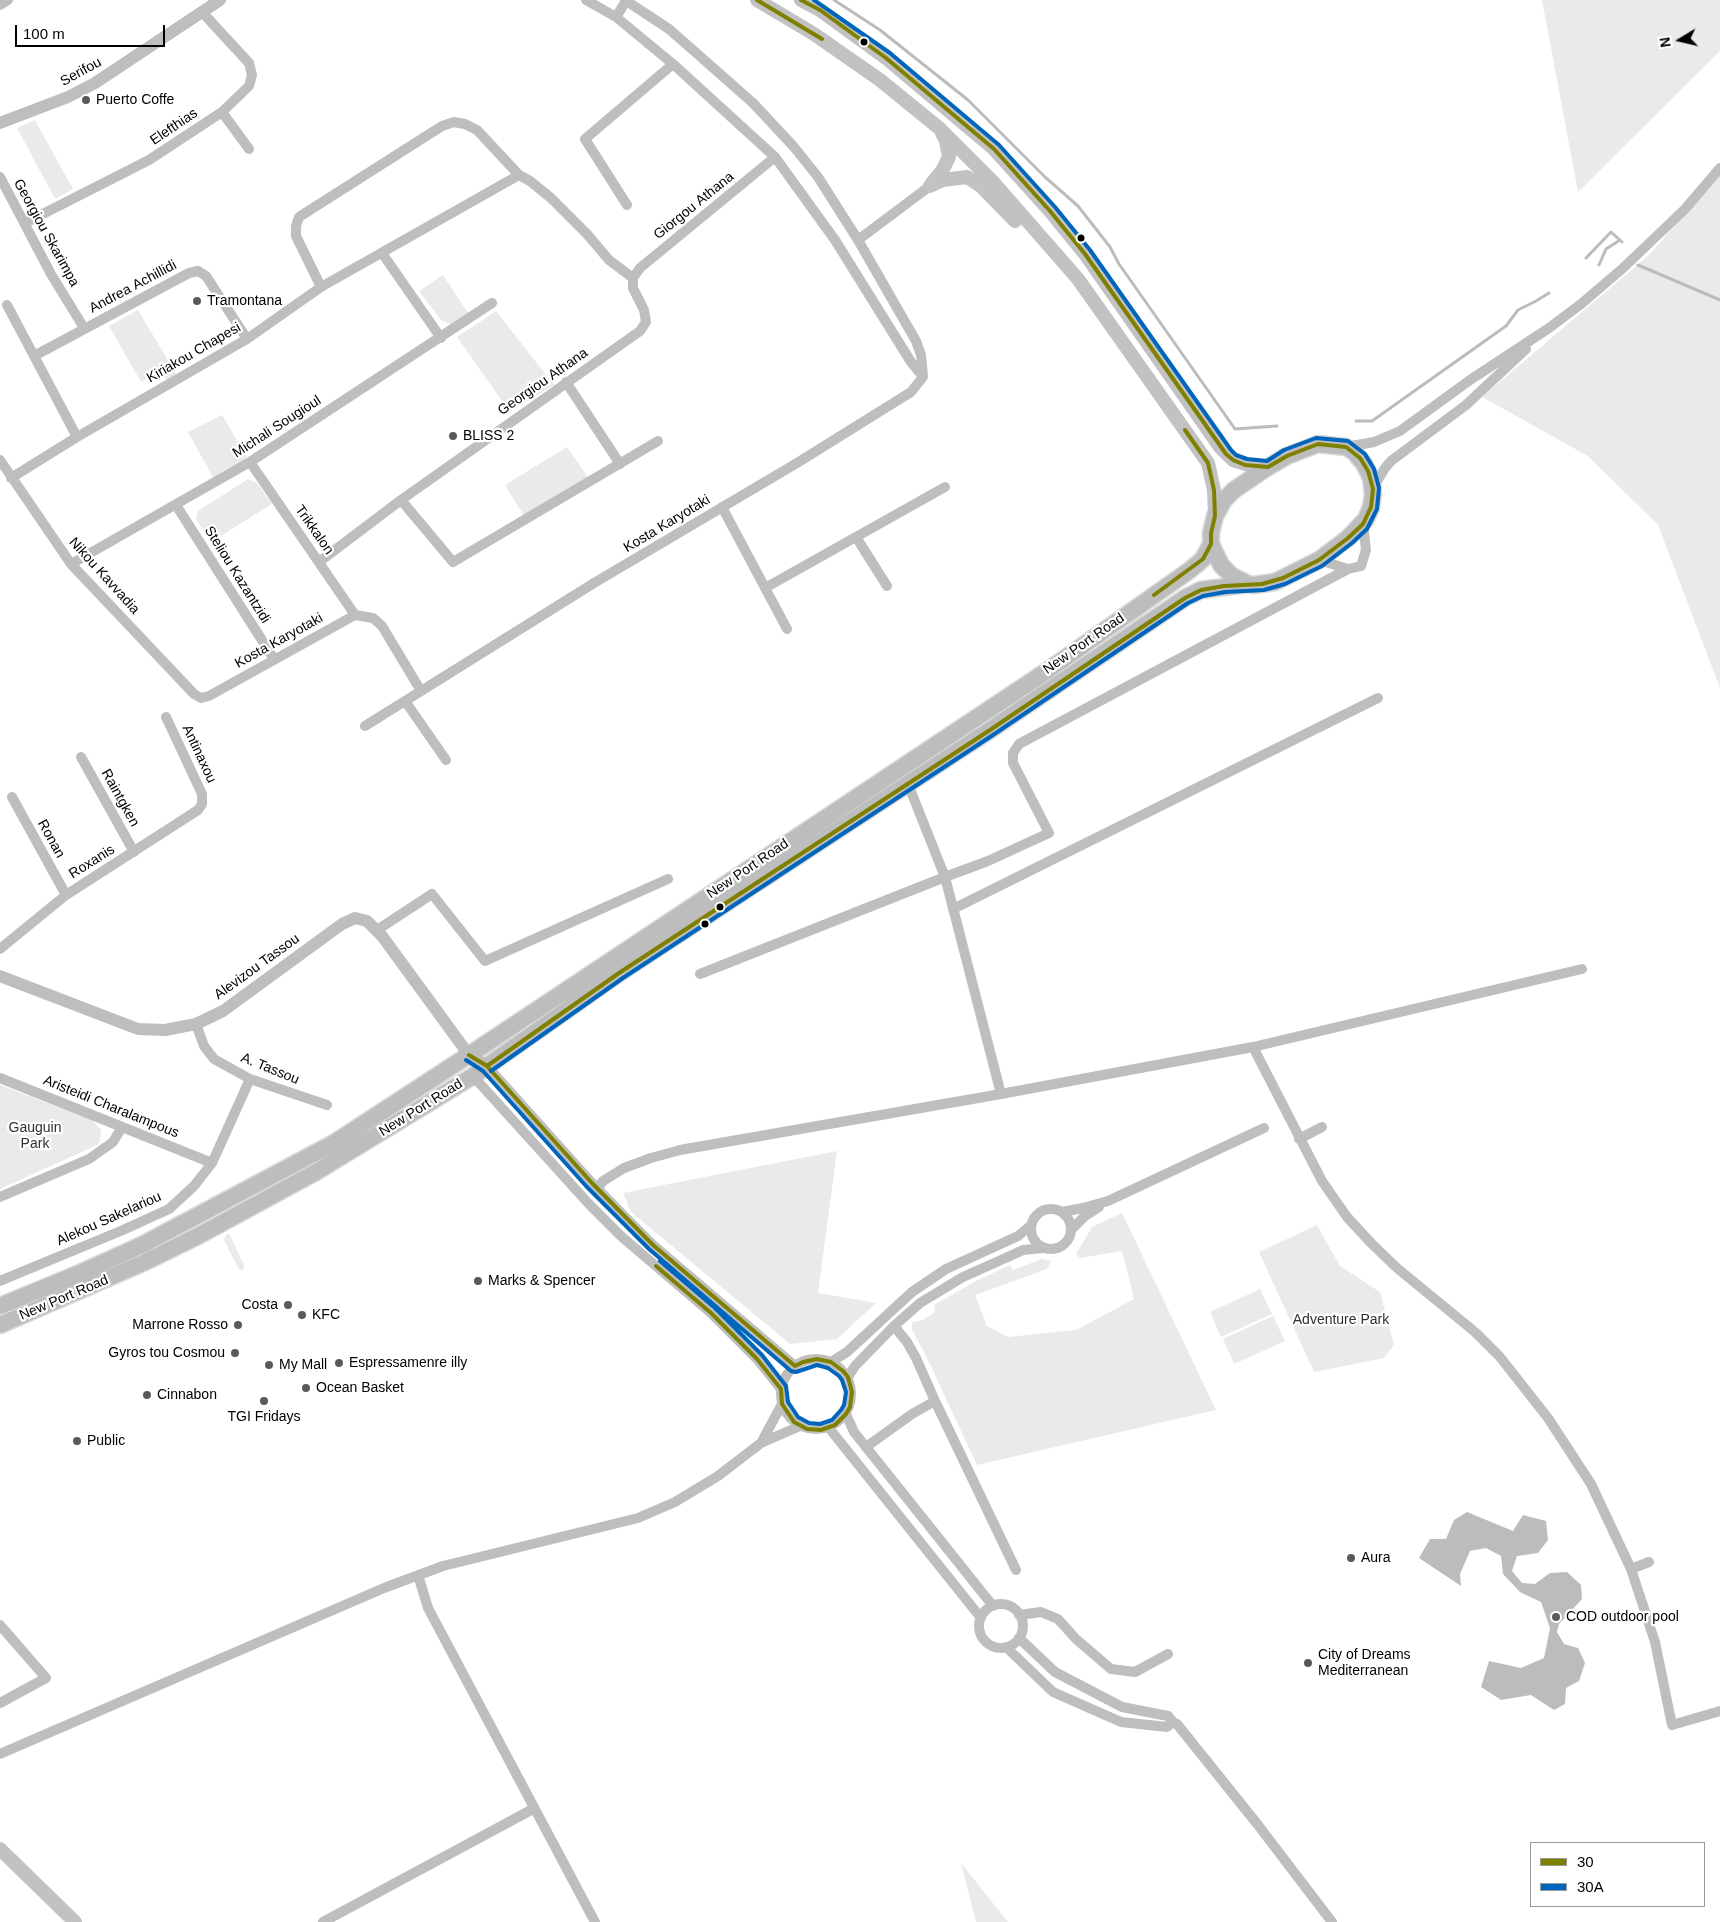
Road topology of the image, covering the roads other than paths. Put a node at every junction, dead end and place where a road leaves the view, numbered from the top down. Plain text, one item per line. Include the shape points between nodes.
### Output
1 (8, 0) edge
2 (220, 0) edge
3 (586, 0) edge
4 (626, 0) edge
5 (757, 0) edge
6 (801, 0) edge
7 (0, 6) edge
8 (202, 12) junction
9 (616, 17) junction
10 (673, 64) junction
11 (222, 112) junction
12 (0, 123) edge
13 (939, 128) junction
14 (249, 149) dead end
15 (775, 157) junction
16 (1720, 168) edge
17 (519, 175) junction
18 (0, 177) edge
19 (930, 186) junction
20 (626, 205) dead end
21 (25, 223) junction
22 (858, 240) junction
23 (382, 253) junction
24 (633, 278) junction
25 (1078, 279) junction
26 (322, 287) junction
27 (492, 303) dead end
28 (7, 305) dead end
29 (84, 328) junction
30 (1549, 328) junction
31 (441, 338) junction
32 (247, 339) junction
33 (34, 356) junction
34 (923, 377) junction
35 (566, 382) junction
36 (78, 437) junction
37 (658, 442) dead end
38 (1346, 447) junction
39 (0, 460) edge
40 (250, 462) junction
41 (620, 464) junction
42 (1268, 467) junction
43 (11, 478) junction
44 (945, 487) dead end
45 (1373, 488) junction
46 (401, 500) junction
47 (176, 505) junction
48 (722, 507) junction
49 (1215, 516) junction
50 (1363, 524) junction
51 (856, 537) junction
52 (1211, 544) junction
53 (1319, 560) junction
54 (318, 562) junction
55 (71, 564) junction
56 (1348, 569) junction
57 (1248, 584) junction
58 (887, 586) dead end
59 (765, 588) junction
60 (355, 615) junction
61 (787, 629) dead end
62 (274, 659) junction
63 (421, 691) junction
64 (201, 698) joint
65 (1378, 698) dead end
66 (405, 701) junction
67 (166, 717) dead end
68 (365, 726) dead end
69 (81, 757) dead end
70 (446, 760) dead end
71 (908, 784) junction
72 (12, 797) dead end
73 (202, 804) joint
74 (134, 852) junction
75 (945, 877) junction
76 (668, 879) dead end
77 (66, 895) junction
78 (953, 908) junction
79 (377, 930) junction
80 (0, 950) edge
81 (1582, 969) dead end
82 (700, 974) dead end
83 (0, 976) edge
84 (196, 1024) junction
85 (1252, 1047) junction
86 (469, 1055) junction
87 (487, 1066) junction
88 (473, 1076) junction
89 (0, 1078) edge
90 (250, 1079) junction
91 (1001, 1094) junction
92 (327, 1105) dead end
93 (122, 1127) junction
94 (1322, 1127) dead end
95 (1264, 1128) dead end
96 (1299, 1139) junction
97 (212, 1162) junction
98 (597, 1189) junction
99 (0, 1197) edge
100 (1108, 1201) junction
101 (1062, 1212) junction
102 (1030, 1226) junction
103 (1071, 1230) junction
104 (1042, 1248) junction
105 (0, 1281) edge
106 (0, 1306) edge
107 (0, 1325) edge
108 (894, 1326) junction
109 (831, 1362) junction
110 (795, 1366) junction
111 (848, 1378) junction
112 (781, 1389) junction
113 (935, 1401) junction
114 (782, 1404) junction
115 (846, 1414) junction
116 (800, 1426) junction
117 (829, 1428) junction
118 (761, 1443) junction
119 (866, 1447) junction
120 (1649, 1562) dead end
121 (1631, 1568) junction
122 (1016, 1570) dead end
123 (418, 1576) junction
124 (993, 1606) junction
125 (1019, 1615) junction
126 (981, 1618) junction
127 (0, 1625) edge
128 (1019, 1638) junction
129 (1006, 1647) junction
130 (1168, 1654) dead end
131 (0, 1704) edge
132 (1720, 1711) edge
133 (1173, 1722) junction
134 (0, 1754) edge
135 (533, 1809) junction
136 (0, 1849) edge
137 (75, 1922) edge
138 (323, 1922) edge
139 (595, 1922) edge
140 (1332, 1922) edge

1 - 7 street
2 - 8 street, Serifou
3 - 9 street
4 - 9 street
4 - 22 street via 669,29 753,103 818,177
5 - 13 main road via 814,34 880,80
6 - 42 main road via 886,58 994,149 1085,254 1220,447 1233,460 1255,467
8 - 11 street, Elefthias via 250,63 252,75 249,86
8 - 12 street, Serifou via 95,83
9 - 10 street
10 - 15 street
10 - 20 street via 585,139
11 - 14 street
11 - 21 street, Elefthias via 149,160
13 - 19 main road via 949,157
13 - 25 main road via 994,183
15 - 24 street, Giorgou Athana via 640,268
15 - 34 street via 835,240 910,362
16 - 30 street via 1684,209 1622,269
17 - 23 street, Kiriakou Chapesi
17 - 24 street via 551,198 608,260
17 - 26 street via 477,130 454,122 442,126 299,217 296,236
18 - 21 street, Georgiou Skarimpa
19 - 22 street
19 - 25 main road via 943,180 967,177 982,187
21 - 29 street, Georgiou Skarimpa
22 - 34 street via 916,340
23 - 26 street, Kiriakou Chapesi
23 - 31 street
24 - 35 street, Georgiou Athana via 633,288 646,322 640,331
25 - 49 main road via 1208,463
26 - 32 street, Kiriakou Chapesi
27 - 31 street, Michali Sougioul
28 - 33 street
29 - 32 street, Andrea Achillidi via 198,271 206,276
29 - 33 street, Andrea Achillidi
30 - 38 street via 1400,431 1374,442
30 - 45 street via 1466,405 1391,461
31 - 40 street, Michali Sougioul
32 - 36 street, Kiriakou Chapesi
33 - 36 street
34 - 48 street, Kosta Karyotaki via 911,392
35 - 41 street
35 - 46 street, Georgiou Athana
36 - 43 street, Kiriakou Chapesi
37 - 41 street
38 - 42 main road via 1318,444
38 - 45 main road via 1364,464
39 - 43 street, Nikou Kavvadia
40 - 47 street, Michali Sougioul
40 - 54 street, Trikkalon
41 - 46 street via 454,562
42 - 49 main road via 1234,490
43 - 55 street, Nikou Kavvadia
44 - 51 street
45 - 50 main road via 1371,507
46 - 54 street, Georgiou Athana
47 - 55 street, Michali Sougioul
47 - 62 street, Steliou Kazantzidi
48 - 59 street
48 - 63 street, Kosta Karyotaki
49 - 52 main road
50 - 53 main road
50 - 56 street via 1366,550 1361,566
51 - 58 street
51 - 59 street
52 - 57 main road via 1221,565 1232,576
52 - 86 main road, New Port Road via 1190,570 1047,671
53 - 56 street
53 - 57 main road via 1275,582
54 - 60 street, Trikkalon
55 - 64 street, Nikou Kavvadia
56 - 75 street via 1019,744 1012,753 1013,763 1049,833
57 - 71 main road, New Port Road via 1201,590 1185,598
59 - 61 street
60 - 62 street, Kosta Karyotaki
60 - 63 street via 373,618 382,626
62 - 64 street, Kosta Karyotaki
63 - 66 street, Kosta Karyotaki
65 - 78 street
66 - 68 street, Kosta Karyotaki
66 - 70 street
67 - 73 street, Antinaxou via 202,794
69 - 74 street, Raintgken
71 - 75 street
71 - 87 main road, New Port Road via 620,973
72 - 77 street, Ronan
73 - 74 street, Roxanis via 198,810
74 - 77 street, Roxanis
75 - 78 street
75 - 82 street
76 - 79 street via 485,961 432,894
77 - 80 street, Roxanis
78 - 91 street
79 - 84 street, Alevizou Tassou via 367,921 355,918 342,924 223,1011
79 - 86 street, Alevizou Tassou
81 - 85 street
83 - 84 street, Alevizou Tassou via 138,1029 166,1030
84 - 90 street, A. Tassou via 204,1046 214,1059
85 - 91 street
85 - 96 street
86 - 87 street
86 - 88 street
86 - 106 main road, New Port Road via 334,1143 211,1209 142,1245
87 - 88 main road, New Port Road
87 - 98 street
88 - 107 main road, New Port Road via 316,1172 205,1232 102,1282
88 - 112 street via 588,1203 622,1237 711,1313 757,1359
89 - 93 street, Aristeidi Charalampous
90 - 92 street, A. Tassou
90 - 97 street, Alekou Sakelariou
91 - 98 street via 680,1150 624,1168 603,1181
93 - 97 street, Aristeidi Charalampous
93 - 99 street via 113,1142 90,1159
94 - 96 street
95 - 100 street
96 - 121 street via 1322,1181 1365,1238 1475,1332 1500,1357 1548,1418 1592,1484
97 - 105 street, Alekou Sakelariou via 194,1186 169,1209
98 - 110 street via 653,1245
100 - 101 street
100 - 103 street
101 - 102 street via 1052,1208 1042,1210 1034,1216
101 - 103 street via 1069,1220
102 - 104 street via 1031,1236
102 - 109 street via 1018,1236 946,1269 912,1292 847,1352
103 - 104 street via 1067,1241 1059,1248
104 - 108 street via 1023,1250 963,1277 920,1303
108 - 111 street
108 - 113 street via 916,1358
109 - 110 street via 817,1359
109 - 111 street
110 - 112 street
111 - 115 street via 852,1392
112 - 114 street
113 - 119 street
113 - 122 street
114 - 116 street via 788,1417
114 - 118 street
115 - 117 street
115 - 119 street
116 - 117 street via 814,1430
116 - 118 street
117 - 126 street
118 - 123 street via 718,1476 675,1502 638,1518 443,1566
119 - 124 street
120 - 121 street
121 - 132 street via 1655,1642 1672,1725
123 - 134 street
123 - 135 street via 428,1608
124 - 125 street via 1010,1606
124 - 126 street
125 - 128 street via 1022,1626
125 - 130 street via 1041,1612 1058,1619 1111,1670 1135,1672
126 - 129 street via 979,1629 983,1639 991,1646
127 - 131 street via 46,1678
128 - 129 street
128 - 133 street via 1055,1672 1122,1707 1168,1716
129 - 133 street via 1053,1692 1121,1722 1167,1727
133 - 140 street
135 - 138 street
135 - 139 street
136 - 137 main road

